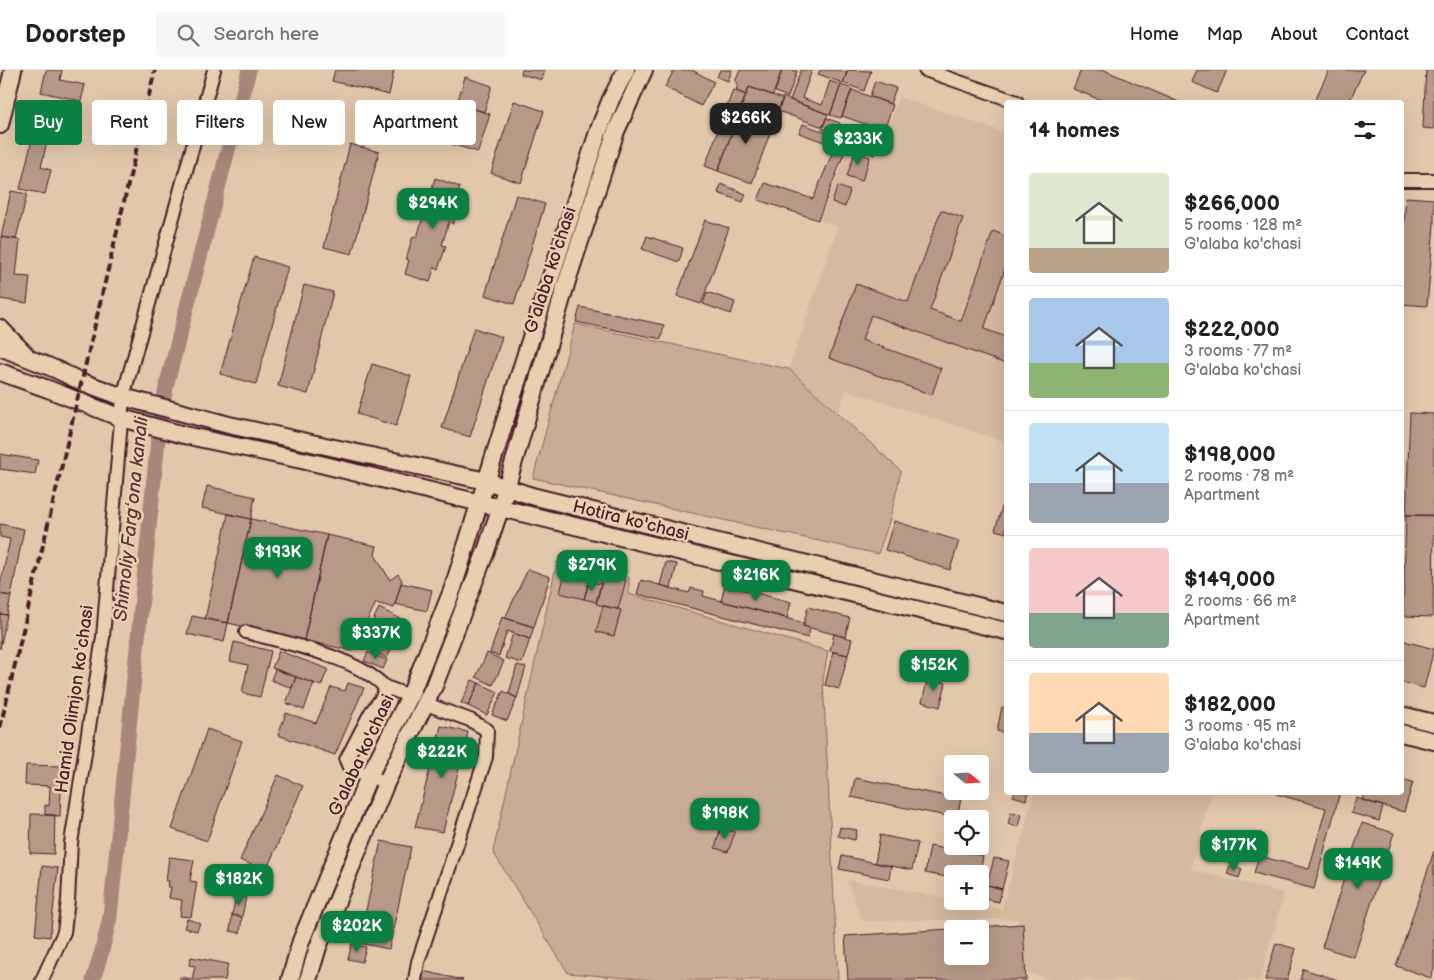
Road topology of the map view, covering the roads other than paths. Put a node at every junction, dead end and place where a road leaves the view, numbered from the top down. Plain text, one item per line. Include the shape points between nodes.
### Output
1 (13, 70) edge
2 (214, 70) edge
3 (626, 70) edge
4 (644, 70) edge
5 (924, 70) edge
6 (1011, 100) edge
7 (2, 106) edge
8 (0, 125) edge
9 (1404, 180) edge
10 (1434, 180) edge
11 (0, 328) edge
12 (0, 347) edge
13 (32, 360) junction
14 (0, 372) edge
15 (123, 397) junction
16 (121, 418) junction
17 (486, 481) junction
18 (506, 487) junction
19 (479, 504) junction
20 (500, 509) junction
21 (1004, 613) edge
22 (246, 632) dead end
23 (1004, 632) edge
24 (385, 688) junction
25 (410, 696) junction
26 (426, 704) junction
27 (1404, 716) edge
28 (1434, 723) edge
29 (1404, 734) edge
30 (1434, 741) edge
31 (370, 776) junction
32 (386, 783) junction
33 (42, 980) edge
34 (290, 980) edge
35 (308, 980) edge
36 (415, 980) edge

1 - 7 main road
2 - 15 street, Hamid Olimjon koʻchasi
3 - 17 main road, G'alaba ko'chasi via 598,132
4 - 18 main road, G'alaba ko'chasi via 613,140
5 - 6 street
7 - 8 main road
9 - 10 street
11 - 13 main road
12 - 13 main road, Hotira ko'chasi
13 - 15 main road, Hotira ko'chasi
14 - 16 main road, Hotira ko'chasi
15 - 16 street, Hamid Olimjon koʻchasi
15 - 17 main road, Hotira ko'chasi via 320,446
16 - 19 main road, Hotira ko'chasi
16 - 33 street, Hamid Olimjon koʻchasi via 103,637 71,843 64,932
17 - 18 main road, Hotira ko'chasi
17 - 19 main road, G'alaba ko'chasi
18 - 20 main road, G'alaba ko'chasi
18 - 21 main road, Hotira ko'chasi
19 - 20 main road, Hotira ko'chasi
19 - 25 main road, G'alaba ko'chasi via 453,588
20 - 23 main road, Hotira ko'chasi
20 - 26 main road, G'alaba ko'chasi
22 - 24 street via 347,662 376,678
24 - 25 street
24 - 31 street via 346,760 349,767
25 - 31 main road, G'alaba ko'chasi
26 - 32 main road, G'alaba ko'chasi
26 - 36 street via 470,720 487,730 486,756 418,962
27 - 28 main road
29 - 30 main road
31 - 32 street
31 - 34 main road, G'alaba ko'chasi via 301,941
32 - 35 main road, G'alaba ko'chasi via 318,947

